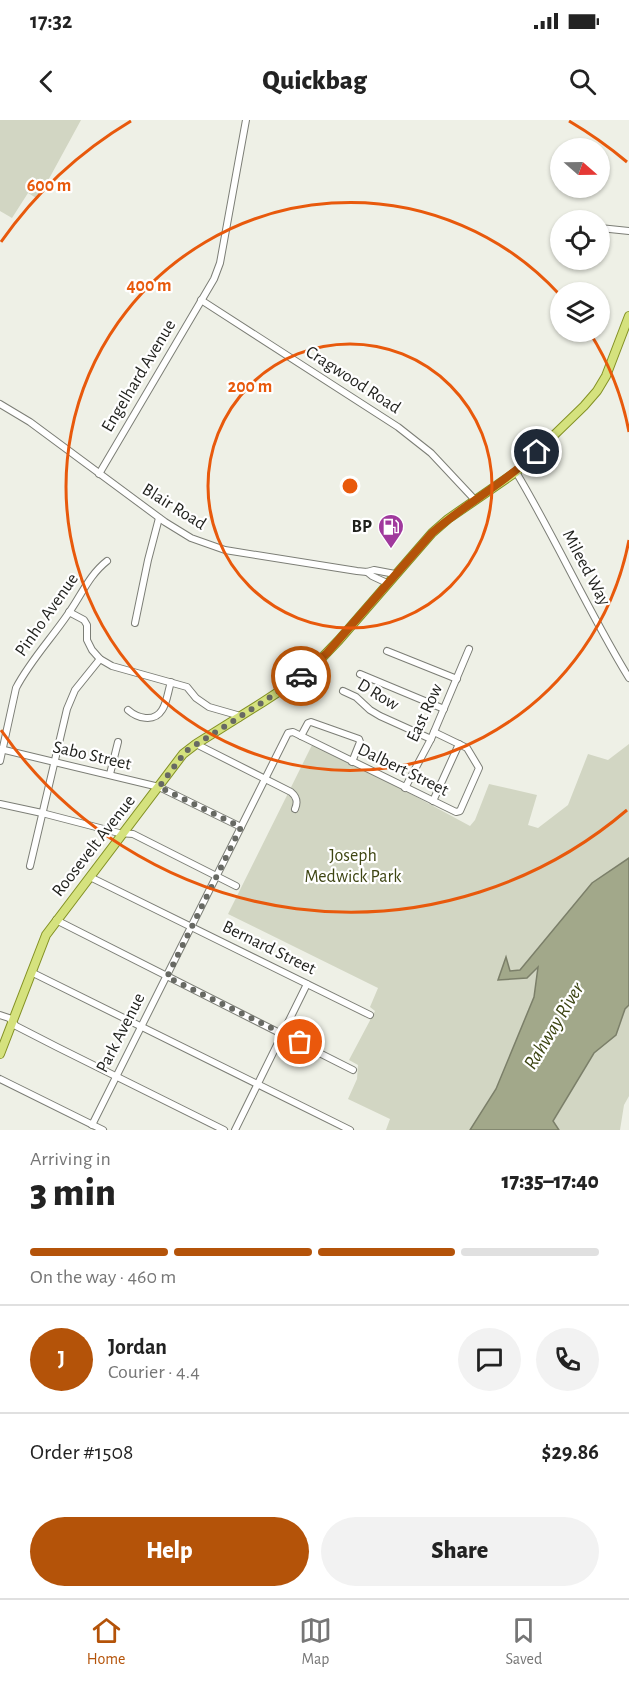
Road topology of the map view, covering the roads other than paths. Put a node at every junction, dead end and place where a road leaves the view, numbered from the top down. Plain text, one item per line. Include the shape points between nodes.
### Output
1 (246, 120) edge
2 (610, 229) edge
3 (629, 231) edge
4 (201, 300) junction
5 (629, 316) edge
6 (0, 404) edge
7 (516, 472) junction
8 (99, 474) junction
9 (476, 500) junction
10 (159, 518) junction
11 (107, 561) dead end
12 (367, 572) junction
13 (395, 574) junction
14 (387, 583) junction
15 (69, 612) junction
16 (135, 623) dead end
17 (469, 649) dead end
18 (387, 651) dead end
19 (100, 659) junction
20 (360, 674) dead end
21 (629, 678) edge
22 (457, 679) junction
23 (171, 682) junction
24 (343, 691) dead end
25 (128, 710) dead end
26 (444, 710) junction
27 (239, 718) junction
28 (290, 732) joint
29 (301, 736) junction
30 (433, 736) junction
31 (118, 742) dead end
32 (196, 744) junction
33 (459, 744) junction
34 (1, 749) edge
35 (0, 761) edge
36 (54, 762) junction
37 (352, 762) junction
38 (110, 774) junction
39 (265, 779) junction
40 (159, 787) junction
41 (405, 788) junction
42 (433, 801) junction
43 (0, 804) edge
44 (295, 809) dead end
45 (42, 813) junction
46 (241, 827) junction
47 (124, 833) junction
48 (30, 866) dead end
49 (217, 876) junction
50 (90, 877) junction
51 (236, 886) dead end
52 (56, 920) junction
53 (191, 927) junction
54 (31, 972) junction
55 (167, 977) junction
56 (307, 984) junction
57 (0, 1015) edge
58 (370, 1015) dead end
59 (12, 1022) junction
60 (140, 1026) junction
61 (282, 1034) junction
62 (0, 1054) edge
63 (353, 1070) dead end
64 (116, 1076) junction
65 (0, 1079) edge
66 (257, 1085) junction
67 (92, 1125) junction
68 (103, 1130) edge
69 (224, 1130) edge
70 (235, 1130) edge
71 (350, 1130) edge

1 - 4 street, Engelhard Avenue via 220,263
2 - 3 street
4 - 8 street, Engelhard Avenue
4 - 9 street, Cragwood Road via 399,427 431,453
5 - 7 main road, Roosevelt Avenue via 597,391
6 - 8 street, Blair Road
7 - 9 main road, Roosevelt Avenue
7 - 21 street, Mileed Way
8 - 10 street, Blair Road
9 - 13 main road, Roosevelt Avenue via 432,533
10 - 12 street, Blair Road via 190,537 225,550
10 - 16 street
11 - 15 street, Pinho Avenue via 96,569
12 - 13 street, Blair Road
12 - 14 street
13 - 14 main road, Roosevelt Avenue
14 - 27 main road, Roosevelt Avenue via 316,664
15 - 19 street via 84,620 89,645
15 - 34 street, Pinho Avenue via 16,688
17 - 22 street, East Row
18 - 22 street
19 - 23 street via 118,668
19 - 36 street via 75,690
20 - 26 street
22 - 26 street, East Row
23 - 25 street via 163,708 156,716 143,718
23 - 27 street via 187,687 209,708
24 - 30 street, D Row via 380,716
26 - 30 street, East Row
27 - 32 main road, Roosevelt Avenue
28 - 29 street, Dalbert Street
28 - 39 street, Park Avenue
29 - 37 street, Dalbert Street
29 - 37 street via 311,722 359,739
30 - 33 street
30 - 41 street, East Row
31 - 38 street
32 - 39 street
32 - 40 main road, Roosevelt Avenue via 183,754
33 - 42 street
33 - 42 street, Dalbert Street via 467,748 479,768 460,811
34 - 35 street, Pinho Avenue
34 - 36 street, Sabo Street
36 - 38 street, Sabo Street
36 - 45 street
37 - 41 street, Dalbert Street
38 - 40 street, Sabo Street
39 - 44 street via 295,795
39 - 46 street, Park Avenue
40 - 46 street, Sabo Street
40 - 47 main road, Roosevelt Avenue
41 - 42 street, Dalbert Street
43 - 45 street
45 - 47 street
45 - 48 street
46 - 49 street, Park Avenue
47 - 49 street
47 - 50 main road, Roosevelt Avenue
49 - 51 street
49 - 53 street, Park Avenue
50 - 52 main road, Roosevelt Avenue
50 - 53 street, Bernard Street
52 - 54 main road, Roosevelt Avenue
52 - 55 street
53 - 55 street, Park Avenue
53 - 56 street, Bernard Street
54 - 59 main road, Roosevelt Avenue
54 - 60 street
55 - 60 street, Park Avenue
55 - 61 street
56 - 58 street, Bernard Street
56 - 61 street
57 - 59 street
59 - 62 main road, Roosevelt Avenue
59 - 64 street
60 - 64 street, Park Avenue
60 - 66 street
61 - 63 street
61 - 66 street
64 - 67 street, Park Avenue
64 - 69 street
65 - 67 street
66 - 70 street
66 - 71 street
67 - 68 street

